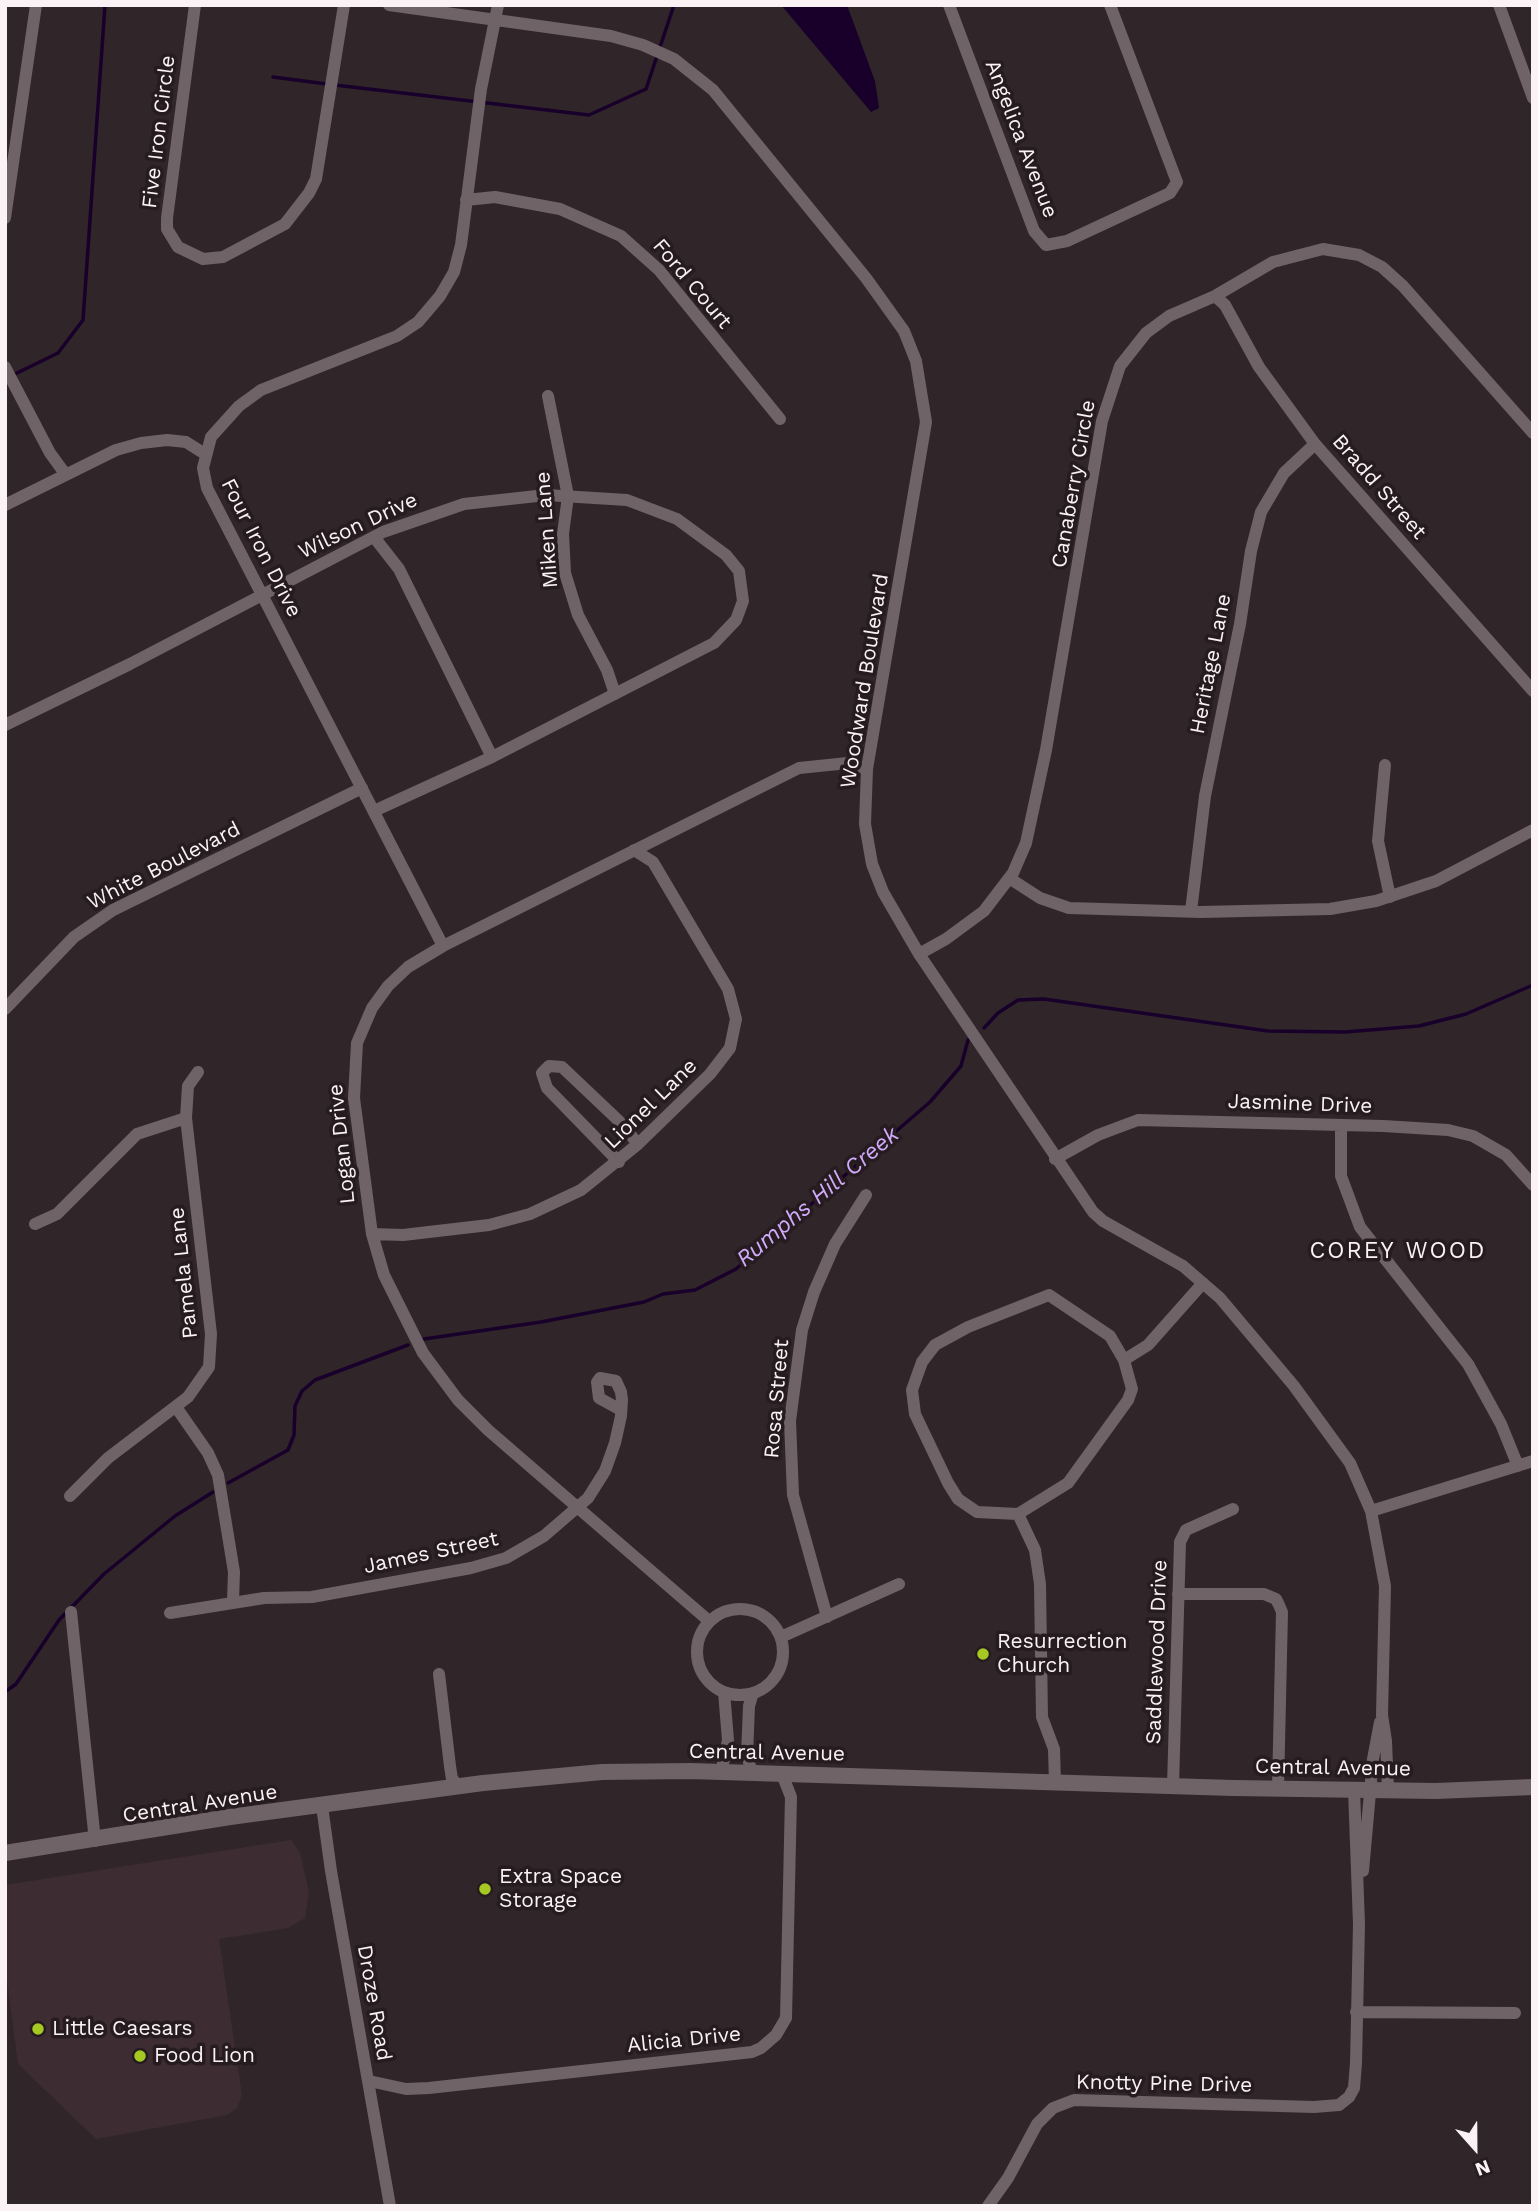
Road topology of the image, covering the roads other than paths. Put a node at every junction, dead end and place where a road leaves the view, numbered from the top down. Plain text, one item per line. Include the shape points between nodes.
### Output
1 (36, 5) edge
2 (195, 5) edge
3 (344, 5) edge
4 (389, 5) edge
5 (498, 5) edge
6 (949, 5) edge
7 (1110, 5) edge
8 (1499, 5) edge
9 (496, 19) junction
10 (1533, 98) edge
11 (466, 200) junction
12 (5, 218) edge
13 (1215, 296) junction
14 (5, 367) edge
15 (548, 396) dead end
16 (780, 419) dead end
17 (1533, 433) edge
18 (1315, 444) junction
19 (205, 454) junction
20 (66, 475) junction
21 (568, 496) junction
22 (5, 505) edge
23 (374, 537) junction
24 (262, 594) junction
25 (1533, 691) edge
26 (615, 694) junction
27 (5, 726) edge
28 (492, 757) junction
29 (1385, 765) dead end
30 (867, 769) junction
31 (362, 788) junction
32 (374, 811) junction
33 (1533, 830) edge
34 (634, 850) junction
35 (1009, 878) junction
36 (1390, 897) junction
37 (1191, 911) junction
38 (443, 946) junction
39 (919, 954) junction
40 (5, 1009) edge
41 (198, 1072) dead end
42 (186, 1118) junction
43 (1341, 1125) junction
44 (638, 1144) junction
45 (1055, 1159) junction
46 (619, 1162) junction
47 (1533, 1185) edge
48 (866, 1195) dead end
49 (35, 1224) dead end
50 (372, 1234) junction
51 (1203, 1283) junction
52 (1124, 1360) junction
53 (176, 1407) junction
54 (621, 1410) dead end
55 (1533, 1461) edge
56 (1518, 1466) junction
57 (70, 1496) dead end
58 (577, 1507) junction
59 (1233, 1509) dead end
60 (1371, 1511) junction
61 (1018, 1514) junction
62 (900, 1584) dead end
63 (1178, 1594) junction
64 (233, 1601) junction
65 (71, 1612) dead end
66 (170, 1613) dead end
67 (827, 1617) junction
68 (709, 1621) junction
69 (781, 1637) junction
70 (439, 1674) dead end
71 (724, 1692) junction
72 (753, 1693) junction
73 (1382, 1714) junction
74 (721, 1773) junction
75 (752, 1773) junction
76 (782, 1774) junction
77 (1055, 1783) junction
78 (1173, 1786) junction
79 (460, 1787) junction
80 (1533, 1787) edge
81 (1278, 1788) junction
82 (1354, 1790) junction
83 (1371, 1790) junction
84 (1388, 1790) junction
85 (322, 1806) junction
86 (95, 1841) junction
87 (5, 1853) edge
88 (1359, 1888) junction
89 (1356, 2012) junction
90 (1514, 2013) dead end
91 (369, 2081) junction
92 (390, 2206) edge
93 (988, 2206) edge

1 - 12 street
2 - 3 street, Five Iron Circle via 167,218 171,239 178,247 203,259 223,257 285,224 309,193 316,179
4 - 9 street, Woodward Boulevard
5 - 9 street
6 - 7 street, Angelica Avenue via 1034,231 1046,245 1067,241 1170,193 1177,182
8 - 10 street
9 - 11 street
9 - 30 street, Woodward Boulevard via 628,40 674,59 701,78 866,278 904,331 916,361 926,422
11 - 16 street, Ford Court via 495,197 560,209 621,236 650,259
11 - 19 street via 454,272 418,322 371,348 261,390 221,422
13 - 17 street, Canaberry Circle via 1297,253 1323,249 1359,255 1403,286
13 - 18 street, Bradd Street
13 - 35 street, Canaberry Circle via 1157,324 1136,342 1114,379 1093,464 1033,818
14 - 20 street
15 - 21 street, Miken Lane
18 - 25 street, Bradd Street
18 - 37 street, Heritage Lane via 1284,473 1261,512 1205,796
19 - 20 street via 186,442 155,440 116,450
19 - 24 street, Four Iron Drive via 207,488
20 - 22 street
21 - 23 street, Wilson Drive via 464,504 418,517
21 - 26 street, Miken Lane via 563,534 565,573 578,615
21 - 26 street, Wilson Drive via 627,500 677,519 733,562 744,590 736,620 723,636
23 - 24 street, Wilson Drive
23 - 28 street via 399,569
24 - 27 street, Wilson Drive
24 - 31 street, Four Iron Drive
26 - 28 street, Wilson Drive
28 - 32 street, Wilson Drive
29 - 36 street via 1378,841
30 - 34 street, Logan Drive via 832,763 799,768
30 - 39 street, Woodward Boulevard via 865,824 872,864
31 - 32 street, Four Iron Drive
31 - 40 street, White Boulevard via 113,910 74,937
32 - 38 street, Four Iron Drive
33 - 36 street via 1463,869
34 - 38 street, Logan Drive
34 - 44 street, Lionel Lane via 653,862 723,980 732,999 736,1030 730,1048 710,1074
35 - 37 street via 1040,898 1069,908
35 - 39 street, Canaberry Circle via 969,923
36 - 37 street via 1330,909
38 - 50 street, Logan Drive via 408,967 388,986 372,1008 357,1043 354,1098
39 - 45 street, Woodward Boulevard
41 - 42 street, Pamela Lane via 188,1086
42 - 49 street via 137,1135 57,1214
42 - 53 street, Pamela Lane via 212,1345 205,1376
43 - 45 street, Jasmine Drive via 1138,1120
43 - 47 street, Jasmine Drive via 1448,1130 1473,1136 1506,1155
43 - 56 street via 1341,1176 1360,1227 1468,1364
44 - 46 street, Lionel Lane
44 - 46 street via 562,1067 550,1066 542,1073 547,1088
45 - 51 street, Woodward Boulevard via 1103,1221 1184,1266
46 - 50 street, Lionel Lane via 581,1190 517,1218 475,1228
48 - 67 street, Rosa Street via 835,1244 814,1292 800,1343 790,1421 793,1495
50 - 58 street, Logan Drive via 400,1311 439,1377 488,1430
51 - 52 street via 1156,1338
51 - 60 street, Woodward Boulevard via 1231,1310 1333,1437
52 - 61 street via 1132,1389 1129,1399 1068,1483
52 - 61 street via 1105,1331 1049,1295 950,1336 935,1345 922,1362 912,1390 915,1414 947,1483 965,1506 977,1512
53 - 57 street, Pamela Lane via 108,1458
53 - 64 street via 218,1475 234,1572
54 - 58 street, James Street via 605,1471
55 - 56 street
56 - 60 street
58 - 64 street, James Street via 527,1548 484,1565 312,1597
58 - 68 street, Logan Drive
59 - 63 street, Saddlewood Drive via 1182,1535
60 - 73 street, Woodward Boulevard via 1385,1586
61 - 77 street via 1039,1563 1042,1717 1054,1749
62 - 67 street
63 - 78 street, Saddlewood Drive
63 - 81 street via 1264,1594 1276,1599 1282,1612
64 - 66 street, James Street
65 - 86 street
67 - 69 street
68 - 69 street via 723,1612 746,1608 768,1618
68 - 71 street via 699,1636 697,1658 706,1679
69 - 72 street via 783,1657 777,1675
70 - 79 street via 450,1766
71 - 72 street
71 - 74 street via 728,1740
72 - 75 street via 747,1755
73 - 83 street, Woodward Boulevard
73 - 84 street, Woodward Boulevard
74 - 75 street, Central Avenue
74 - 79 street, Central Avenue via 602,1772
75 - 76 street, Central Avenue
76 - 77 street, Central Avenue
76 - 91 street, Alicia Drive via 791,1797 786,2018 761,2048 429,2088 406,2089
77 - 78 street, Central Avenue
78 - 81 street, Central Avenue
79 - 85 street, Central Avenue
80 - 84 street, Central Avenue
81 - 82 street, Central Avenue
82 - 83 street, Central Avenue
82 - 88 street
83 - 84 street, Central Avenue
83 - 88 street, Woodward Boulevard
85 - 86 street, Central Avenue
85 - 91 street, Droze Road
86 - 87 street, Central Avenue
88 - 89 street
89 - 90 street
89 - 93 street, Knotty Pine Drive via 1354,2088 1339,2105 1074,2100 1053,2108 1037,2123
91 - 92 street, Droze Road

